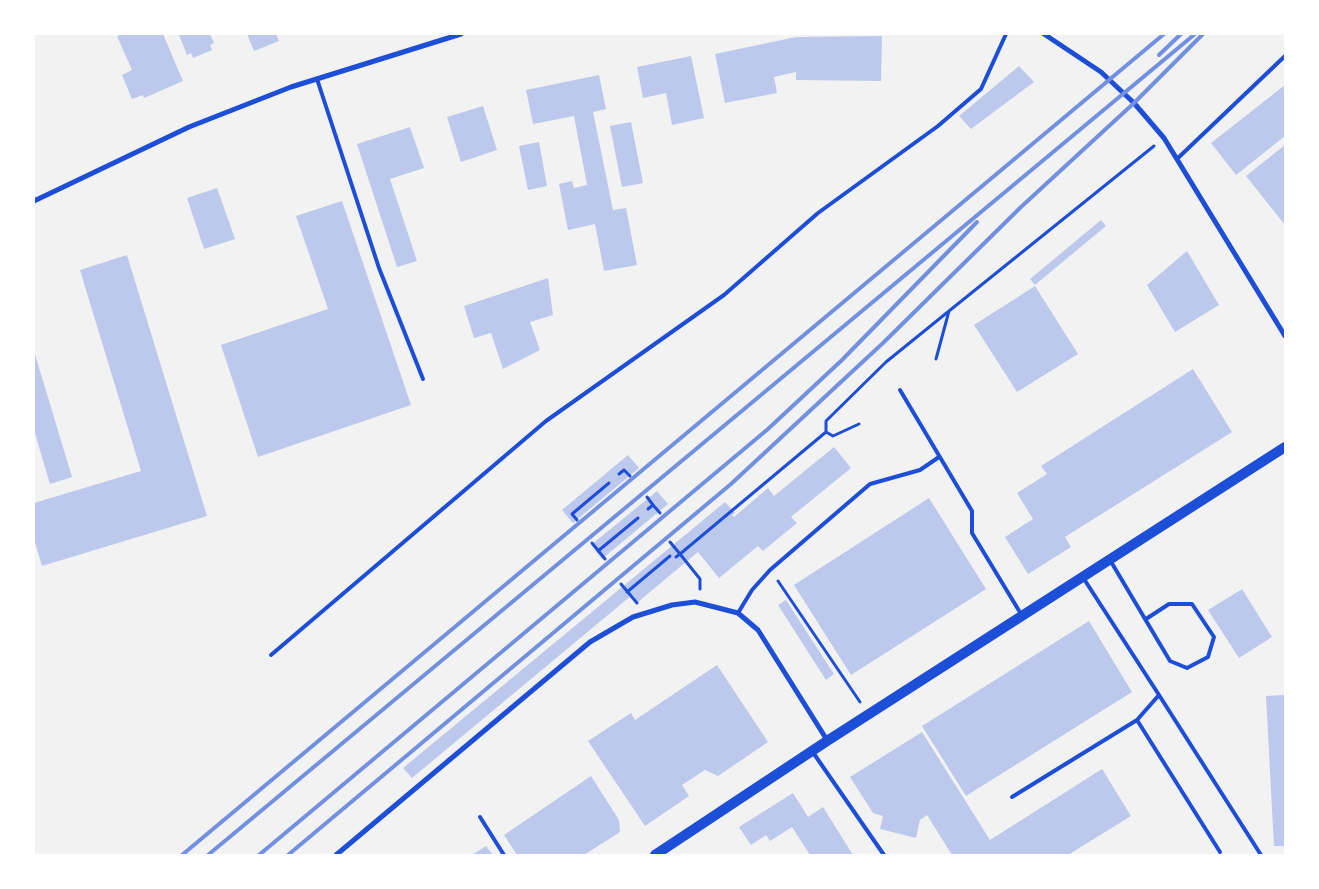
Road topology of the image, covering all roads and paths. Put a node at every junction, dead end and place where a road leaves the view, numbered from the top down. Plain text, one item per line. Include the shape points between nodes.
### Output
1 (460, 34) edge
2 (1006, 34) edge
3 (1044, 34) edge
4 (1285, 56) edge
5 (317, 79) junction
6 (1164, 138) junction
7 (1178, 158) junction
8 (34, 201) edge
9 (949, 310) junction
10 (1285, 336) edge
11 (936, 359) dead end
12 (424, 379) dead end
13 (900, 390) dead end
14 (859, 424) dead end
15 (826, 432) junction
16 (1285, 447) edge
17 (939, 457) junction
18 (619, 474) dead end
19 (630, 476) dead end
20 (609, 483) dead end
21 (647, 497) dead end
22 (653, 505) junction
23 (648, 509) dead end
24 (660, 513) dead end
25 (638, 518) dead end
26 (577, 520) dead end
27 (670, 542) dead end
28 (592, 543) dead end
29 (598, 551) junction
30 (678, 555) junction
31 (670, 556) dead end
32 (605, 559) dead end
33 (1110, 560) junction
34 (770, 570) junction
35 (1083, 578) junction
36 (621, 584) dead end
37 (700, 603) junction
38 (738, 613) junction
39 (1022, 616) junction
40 (1146, 619) junction
41 (271, 655) dead end
42 (1159, 694) junction
43 (868, 715) junction
44 (1137, 720) junction
45 (827, 741) junction
46 (812, 751) junction
47 (1012, 797) dead end
48 (480, 817) dead end
49 (1220, 852) dead end
50 (336, 855) edge
51 (504, 855) edge
52 (655, 855) edge
53 (884, 855) edge
54 (1261, 855) edge

1 - 5 street
2 - 41 lane via 981,89 938,126 818,213 716,301 546,421
3 - 6 street via 1101,72
4 - 7 lane
5 - 8 street via 189,127
5 - 12 lane via 379,268
6 - 7 street
6 - 9 path
7 - 10 street
9 - 11 path
9 - 15 path via 886,362 826,420
13 - 17 lane
14 - 15 path via 833,436
15 - 30 path
16 - 33 main road
17 - 34 lane via 920,470 870,484
17 - 39 lane via 972,512 972,533
18 - 19 path via 624,470
20 - 26 path via 572,514
21 - 22 path
22 - 23 path
22 - 24 path
25 - 29 path
27 - 30 path
28 - 29 path
29 - 32 path
30 - 37 path via 700,579
31 - 36 path via 627,592
33 - 35 main road
33 - 40 lane
34 - 38 lane
34 - 43 path
35 - 39 main road
35 - 42 lane
37 - 38 street
37 - 50 street via 672,605 633,617 590,642
38 - 45 street via 758,630
39 - 43 main road
40 - 40 lane via 1170,661 1186,668 1208,657 1214,637 1192,604 1170,604
42 - 44 lane
42 - 54 lane
43 - 45 main road
44 - 47 lane
44 - 49 lane
45 - 46 main road
46 - 52 main road
46 - 53 lane
48 - 51 lane

